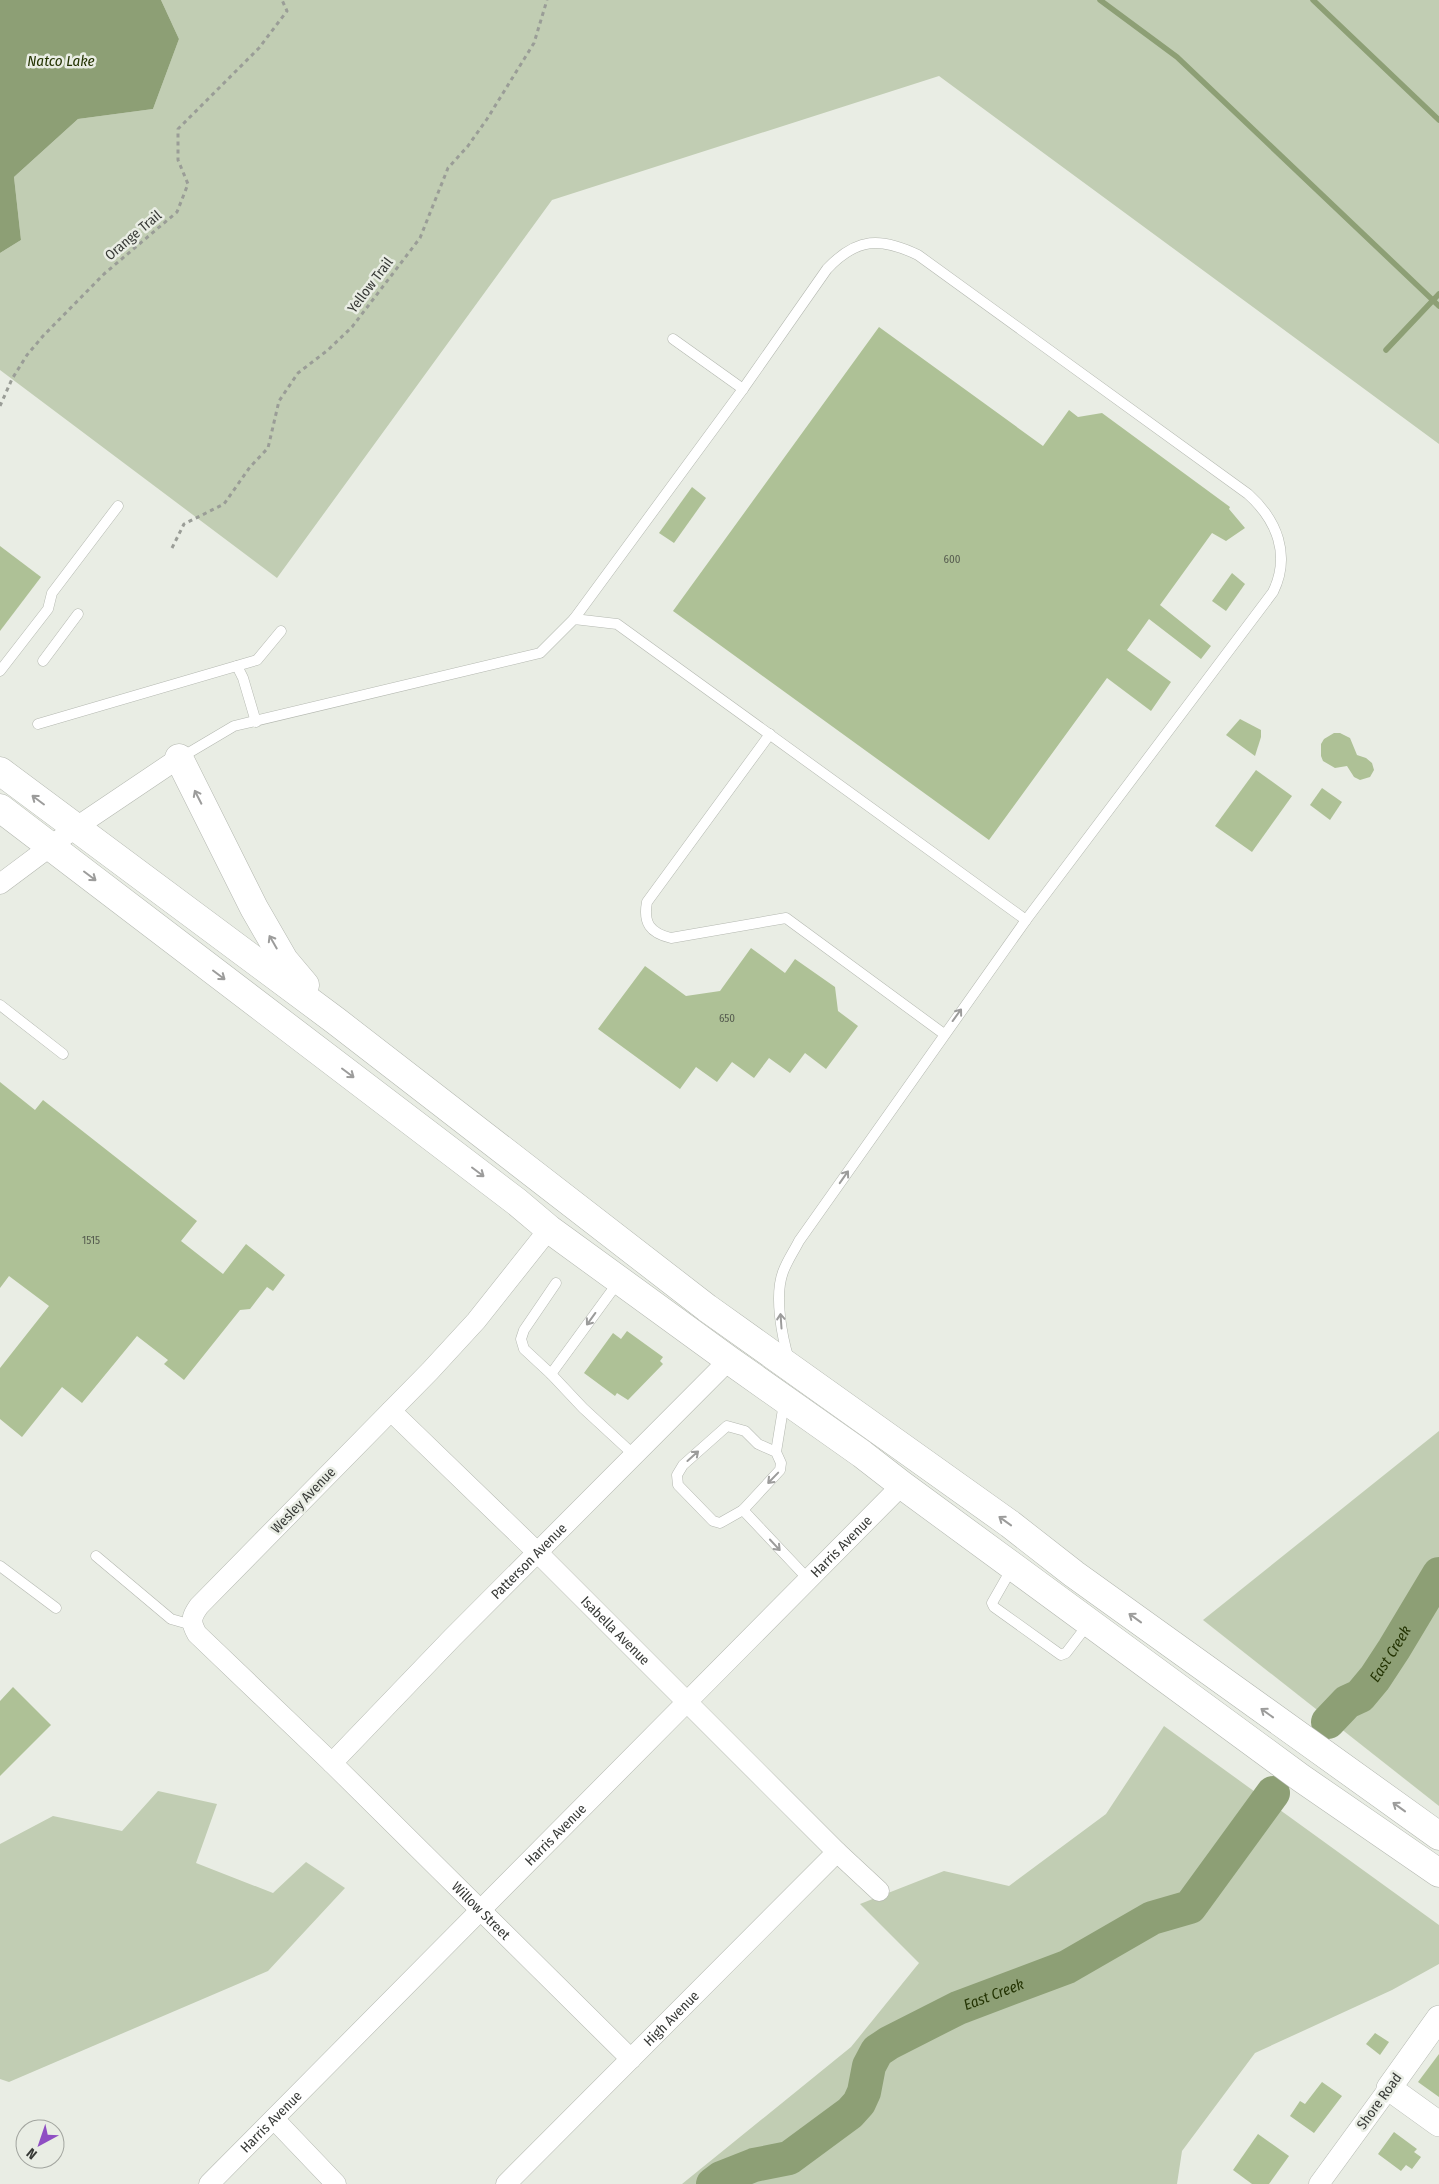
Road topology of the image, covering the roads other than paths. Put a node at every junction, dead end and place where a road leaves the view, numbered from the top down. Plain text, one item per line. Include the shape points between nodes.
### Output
1 (673, 339) dead end
2 (743, 389) junction
3 (118, 506) dead end
4 (78, 614) dead end
5 (574, 619) junction
6 (281, 631) dead end
7 (43, 661) dead end
8 (236, 666) junction
9 (0, 671) edge
10 (256, 722) junction
11 (38, 724) dead end
12 (770, 734) junction
13 (179, 758) junction
14 (0, 771) edge
15 (0, 808) edge
16 (75, 828) junction
17 (51, 847) junction
18 (0, 884) edge
19 (1026, 920) junction
20 (0, 1005) edge
21 (336, 1021) junction
22 (944, 1034) junction
23 (63, 1054) dead end
24 (549, 1229) junction
25 (619, 1280) junction
26 (556, 1283) dead end
27 (729, 1360) junction
28 (792, 1368) junction
29 (551, 1374) junction
30 (785, 1400) junction
31 (391, 1411) junction
32 (776, 1452) junction
33 (634, 1455) junction
34 (902, 1486) junction
35 (743, 1510) junction
36 (537, 1552) junction
37 (96, 1556) dead end
38 (0, 1566) edge
39 (1013, 1566) junction
40 (809, 1580) junction
41 (56, 1608) dead end
42 (1089, 1622) junction
43 (192, 1625) junction
44 (687, 1702) junction
45 (332, 1763) junction
46 (1439, 1836) edge
47 (837, 1852) junction
48 (1434, 1873) edge
49 (879, 1891) dead end
50 (480, 1911) junction
51 (1439, 2018) edge
52 (631, 2059) junction
53 (1389, 2088) junction
54 (274, 2119) junction
55 (1439, 2124) edge
56 (209, 2184) edge
57 (336, 2184) edge
58 (506, 2184) edge
59 (1319, 2184) edge

1 - 2 lane
2 - 5 lane
2 - 19 lane via 838,258 863,244 898,245 918,255 1264,508 1280,545 1279,580 1273,592
3 - 9 lane via 52,593 48,609
4 - 7 lane
5 - 10 lane via 540,653
5 - 12 lane via 617,624
6 - 8 lane via 258,660
8 - 10 lane via 243,678
8 - 11 lane
10 - 13 lane via 234,726
12 - 19 lane
12 - 22 lane via 647,902 645,914 648,925 658,935 670,938 786,918
13 - 16 street
21 -> 13 highway via 284,960 254,908
16 -> 14 highway
15 - 17 highway
16 - 17 street
16 - 21 highway
17 - 18 street
17 -> 24 highway
22 -> 19 lane
20 - 23 lane
21 - 28 highway via 707,1308
28 -> 22 lane via 782,1337 782,1273 799,1241
24 - 25 highway
24 - 31 street, Wesley Avenue via 476,1321
25 - 27 highway
25 -> 29 lane
26 - 29 lane via 521,1339 524,1349
27 - 30 highway
27 - 33 street, Patterson Avenue
46 -> 28 highway
29 - 33 lane
30 - 32 lane
30 - 34 highway
31 - 36 street, Isabella Avenue
31 - 43 street, Wesley Avenue via 199,1606
32 -> 35 lane via 780,1470
35 -> 32 lane via 720,1523 713,1521 678,1485 677,1475 683,1465 726,1426 745,1430 758,1444
33 - 36 street, Patterson Avenue
34 - 39 highway
34 - 40 street, Harris Avenue
35 -> 40 lane
36 - 44 street, Isabella Avenue
36 - 45 street, Patterson Avenue
37 - 43 lane via 171,1619
38 - 41 lane
39 - 42 highway
39 - 42 lane via 992,1602 994,1607 1061,1655 1066,1653
40 - 44 street, Harris Avenue
42 - 48 highway
43 - 45 street via 197,1634
44 - 47 street, Isabella Avenue
44 - 50 street, Harris Avenue
45 - 50 street, Willow Street
47 - 49 street, Isabella Avenue
47 - 52 street, High Avenue
50 - 52 street, Willow Street
50 - 54 street, Harris Avenue
51 - 53 street, Shore Road
52 - 58 street, High Avenue
53 - 55 street
53 - 59 street, Shore Road
54 - 56 street, Harris Avenue
54 - 57 street

